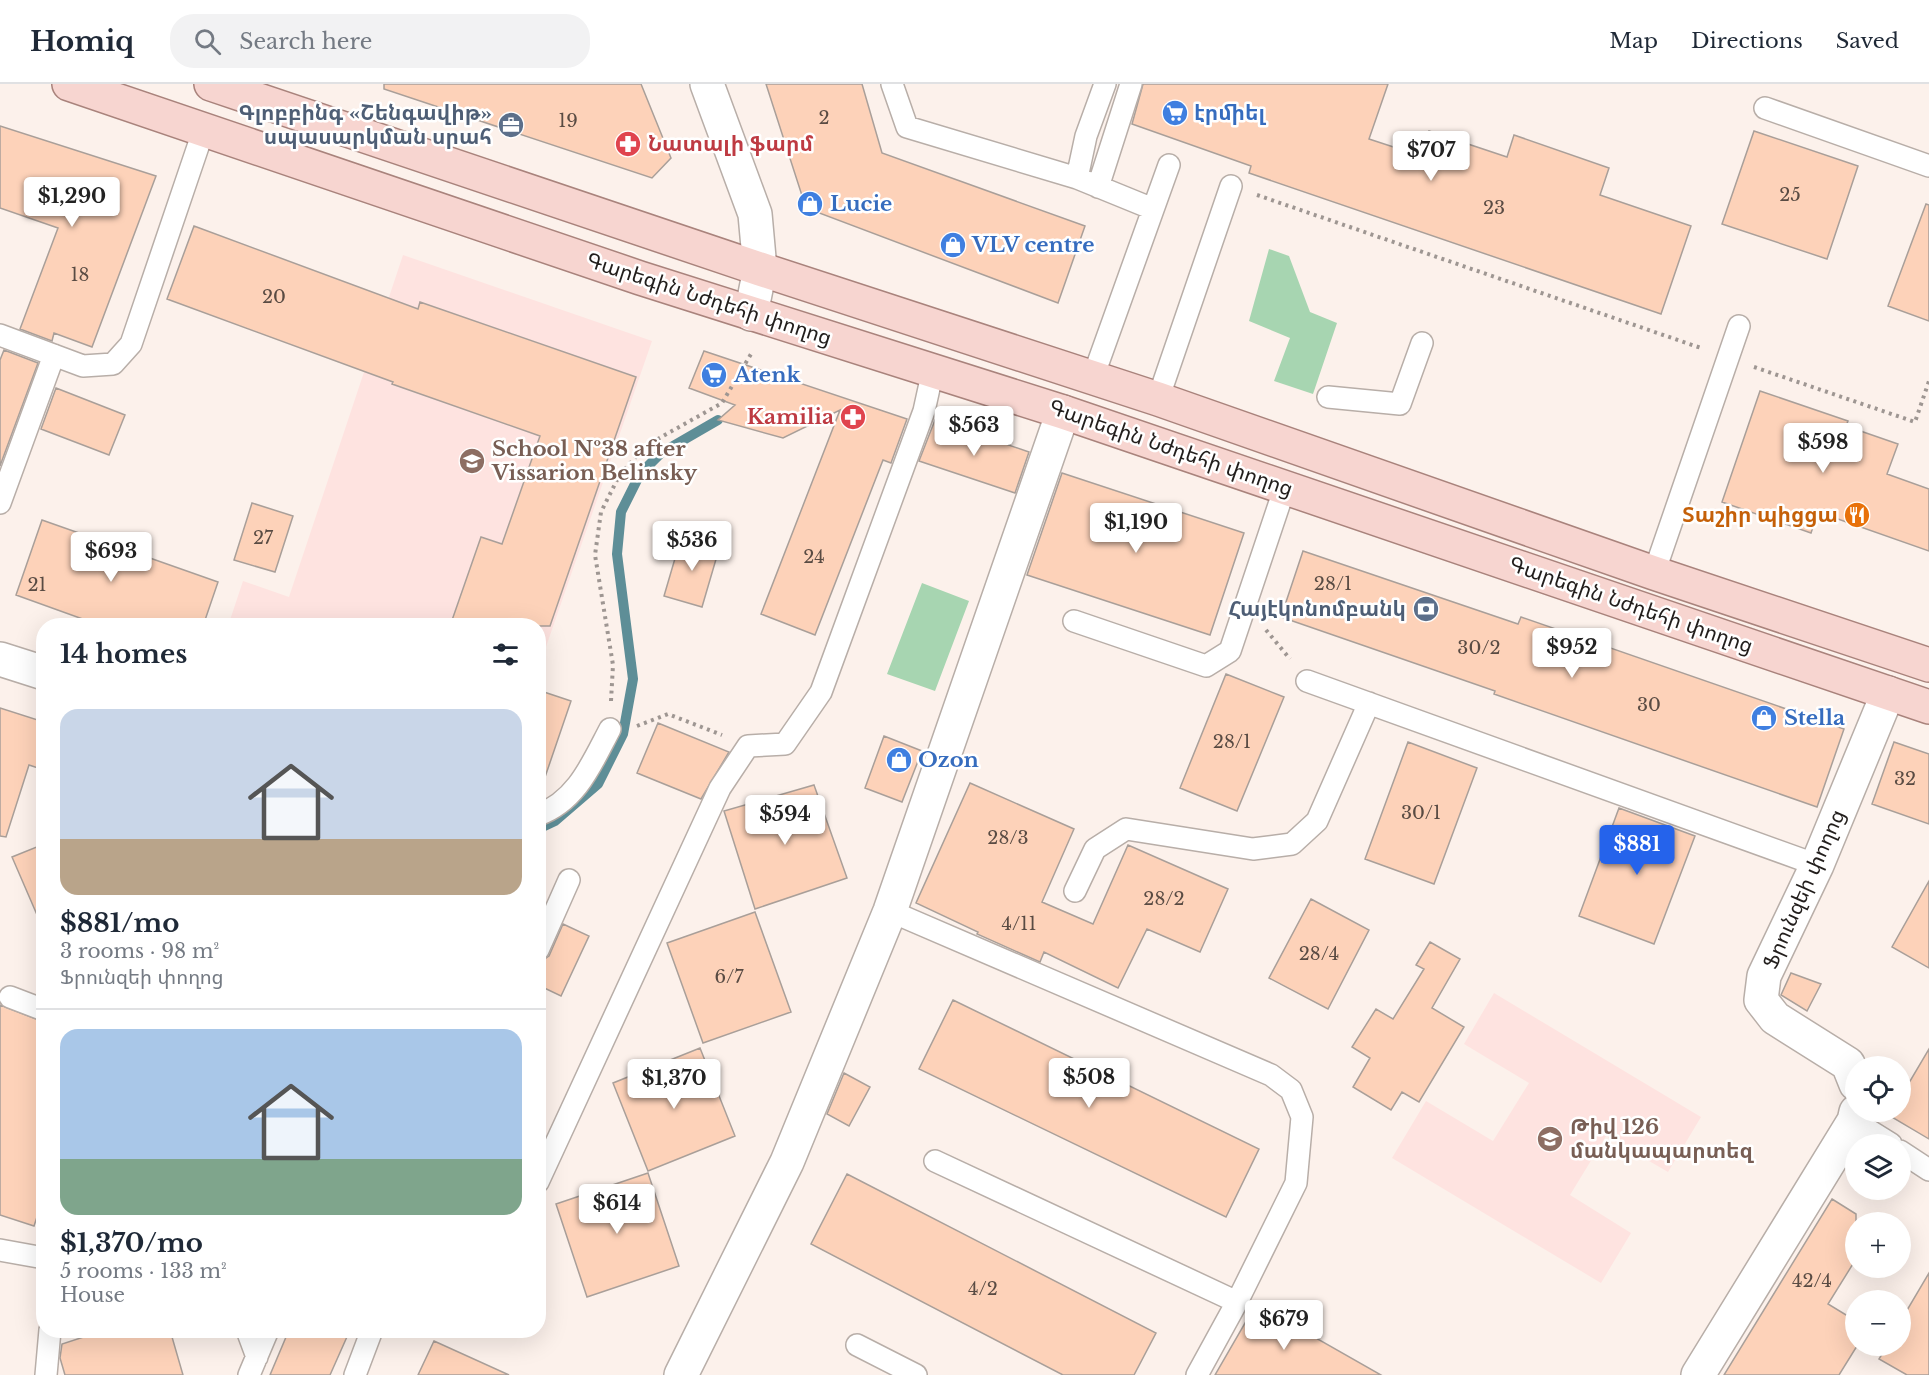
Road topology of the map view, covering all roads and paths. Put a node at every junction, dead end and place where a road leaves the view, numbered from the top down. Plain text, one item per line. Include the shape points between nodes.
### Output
1 (69, 84) edge
2 (211, 84) edge
3 (707, 84) edge
4 (892, 84) edge
5 (1105, 84) edge
6 (1131, 84) edge
7 (1765, 108) dead end
8 (204, 129) junction
9 (1169, 165) dead end
10 (1929, 166) edge
11 (1077, 178) junction
12 (1231, 186) joint
13 (1098, 187) junction
14 (1154, 209) junction
15 (760, 269) junction
16 (751, 314) junction
17 (1739, 326) dead end
18 (0, 335) edge
19 (1422, 343) dead end
20 (751, 354) dead end
21 (54, 355) junction
22 (1728, 358) junction
23 (933, 370) junction
24 (1092, 377) junction
25 (1929, 381) edge
26 (1328, 397) dead end
27 (1158, 399) junction
28 (1064, 411) junction
29 (1285, 487) junction
30 (0, 502) edge
31 (1653, 573) junction
32 (1074, 621) dead end
33 (0, 659) edge
34 (1929, 665) edge
35 (36, 670) edge
36 (1307, 681) dead end
37 (1888, 693) junction
38 (1369, 703) junction
39 (1929, 707) edge
40 (642, 726) dead end
41 (610, 729) joint
42 (748, 746) junction
43 (546, 812) edge
44 (1817, 865) junction
45 (569, 880) dead end
46 (1074, 891) dead end
47 (890, 911) junction
48 (546, 932) edge
49 (10, 997) dead end
50 (36, 1007) edge
51 (1845, 1062) edge
52 (1851, 1122) edge
53 (1863, 1122) edge
54 (1878, 1134) edge
55 (1911, 1158) edge
56 (934, 1161) dead end
57 (546, 1165) edge
58 (1929, 1170) edge
59 (0, 1250) edge
60 (36, 1257) edge
61 (1238, 1302) junction
62 (49, 1338) edge
63 (248, 1338) edge
64 (265, 1338) edge
65 (369, 1338) edge
66 (857, 1345) dead end
67 (253, 1366) edge
68 (46, 1375) edge
69 (355, 1375) edge
70 (681, 1375) edge
71 (916, 1375) edge
72 (1197, 1375) edge
73 (1698, 1375) edge

1 - 8 main road, Գարեգին Նժդեհի փողոց
2 - 15 main road, Գարեգին Նժդեհի փողոց
3 - 15 street via 755,213
4 - 11 lane via 907,127
5 - 11 lane via 1086,136
6 - 13 lane
7 - 10 lane
8 - 16 main road, Գարեգին Նժդեհի փողոց
8 - 21 lane via 130,344 113,364 83,366
9 - 14 lane
11 - 13 lane
12 - 22 path
12 - 27 lane
13 - 14 lane
14 - 24 lane
15 - 16 street
15 - 24 main road, Գարեգին Նժդեհի փողոց
16 - 23 main road, Գարեգին Նժդեհի փողոց
17 - 22 lane
18 - 21 lane
19 - 26 lane via 1400,404
20 - 41 path via 722,403 647,445 620,474 601,512 595,555 613,665
21 - 30 lane
22 - 25 path via 1915,422
22 - 31 lane
23 - 28 main road, Գարեգին Նժդեհի փողոց
23 - 42 lane via 924,411 821,692 785,744
24 - 27 main road, Գարեգին Նժդեհի փողոց
27 - 31 main road, Գարեգին Նժդեհի փողոց
28 - 29 main road, Գարեգին Նժդեհի փողոց
28 - 47 street
29 - 32 lane via 1230,651 1206,666
29 - 37 main road, Գարեգին Նժդեհի փողոց
31 - 34 main road, Գարեգին Նժդեհի փողոց
33 - 35 street
36 - 38 lane
37 - 39 main road, Գարեգին Նժդեհի փողոց
37 - 44 street, Ֆրունզեի փողոց
38 - 44 lane
38 - 46 lane via 1317,821 1292,844 1253,849 1126,829 1095,849
40 - 42 path via 669,714
41 - 43 lane via 583,782
42 - 57 lane via 720,788
44 - 51 street, Ֆրունզեի փողոց via 1764,976 1761,1000 1775,1018
45 - 48 lane
47 - 61 lane via 1271,1075 1291,1090 1302,1117 1296,1183
47 - 70 street via 787,1162
49 - 50 lane
52 - 73 street
53 - 54 lane
55 - 58 lane
56 - 61 lane
59 - 60 lane
61 - 72 lane
62 - 68 lane
63 - 67 lane
64 - 67 lane
65 - 69 lane
66 - 71 lane

